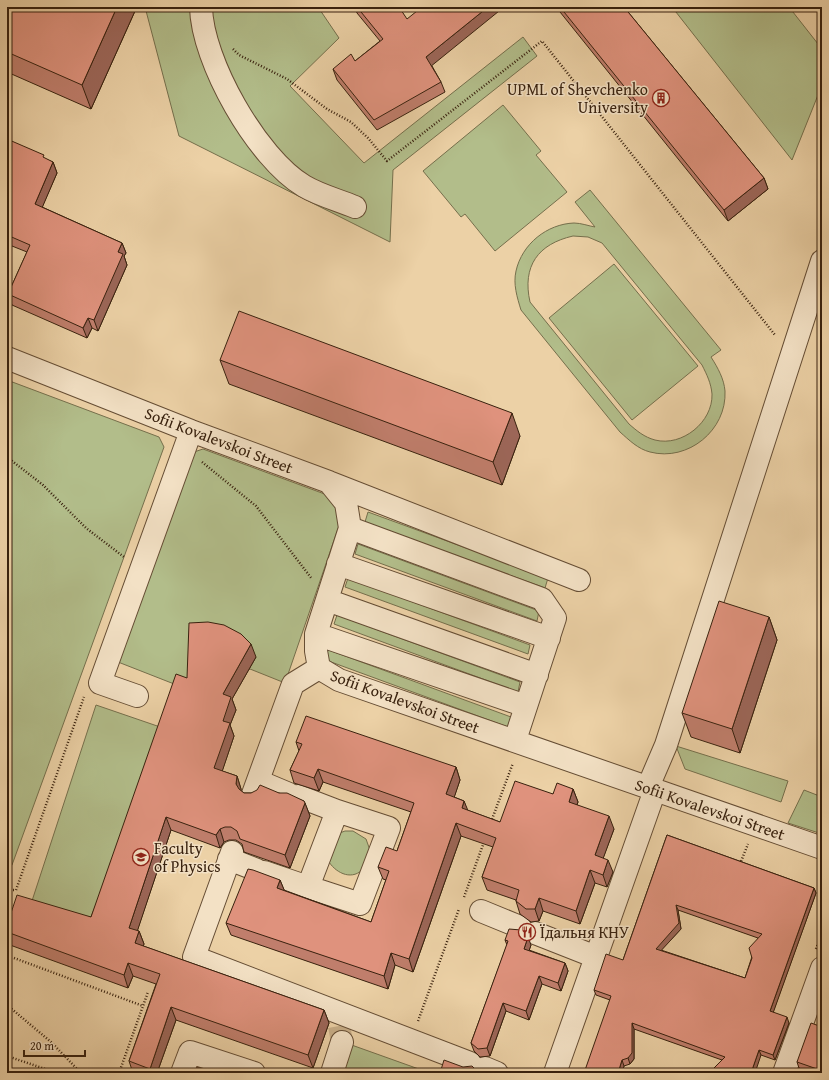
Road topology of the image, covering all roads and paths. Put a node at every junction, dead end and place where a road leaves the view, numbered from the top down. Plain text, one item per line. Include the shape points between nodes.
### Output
1 (201, 7) edge
2 (228, 45) dead end
3 (355, 207) dead end
4 (822, 261) edge
5 (777, 337) dead end
6 (7, 358) edge
7 (188, 439) junction
8 (7, 457) edge
9 (329, 482) junction
10 (350, 528) junction
11 (126, 559) dead end
12 (338, 564) junction
13 (312, 580) dead end
14 (580, 580) dead end
15 (327, 600) junction
16 (316, 634) junction
17 (549, 638) junction
18 (319, 668) junction
19 (537, 675) junction
20 (137, 696) dead end
21 (526, 706) junction
22 (515, 740) junction
23 (512, 767) dead end
24 (652, 788) junction
25 (337, 811) junction
26 (489, 827) edge
27 (487, 835) edge
28 (750, 839) dead end
29 (822, 848) edge
30 (740, 866) edge
31 (308, 887) junction
32 (7, 890) edge
33 (16, 890) dead end
34 (481, 911) dead end
35 (14, 958) edge
36 (596, 958) junction
37 (822, 968) edge
38 (148, 992) edge
39 (7, 1005) edge
40 (143, 1006) junction
41 (338, 1026) junction
42 (411, 1040) junction
43 (129, 1046) junction
44 (135, 1048) edge
45 (7, 1056) edge
46 (484, 1068) edge
47 (777, 1072) edge
48 (57, 1073) edge
49 (81, 1073) edge
50 (119, 1073) edge
51 (182, 1073) edge
52 (254, 1073) edge
53 (332, 1073) edge
54 (556, 1073) edge

1 - 3 street via 214,65 239,114 277,164 304,186
2 - 5 path via 239,55 287,79 327,109 351,122 387,162 542,40
4 - 24 street
6 - 7 street, Sofii Kovalevskoi Street
7 - 9 street, Sofii Kovalevskoi Street
7 - 13 path via 191,453 256,506
7 - 20 street via 100,683
8 - 11 path via 43,485 86,528
9 - 10 street, Sofii Kovalevskoi Street via 346,503
9 - 14 street
10 - 12 street, Sofii Kovalevskoi Street
10 - 17 street via 542,599 555,618
12 - 15 street, Sofii Kovalevskoi Street
12 - 17 street
15 - 16 street, Sofii Kovalevskoi Street
15 - 19 street
16 - 18 street, Sofii Kovalevskoi Street via 316,660
16 - 21 street
17 - 19 street
18 - 22 street, Sofii Kovalevskoi Street via 339,680
18 - 25 street via 293,684 255,787 294,795
19 - 21 street
21 - 22 street
22 - 24 street, Sofii Kovalevskoi Street
23 - 26 path
24 - 29 street, Sofii Kovalevskoi Street
24 - 36 street
25 - 31 street
25 - 31 street via 389,828 360,904
27 - 42 path
28 - 30 path
31 - 41 street via 260,871 230,856 194,957
32 - 33 path
34 - 36 street
35 - 40 path
36 - 54 street
37 - 47 street
38 - 40 path
39 - 49 path
40 - 43 path
41 - 42 street
41 - 53 street
42 - 46 street
43 - 44 path
43 - 50 path
45 - 48 path
51 - 52 street via 190,1052

